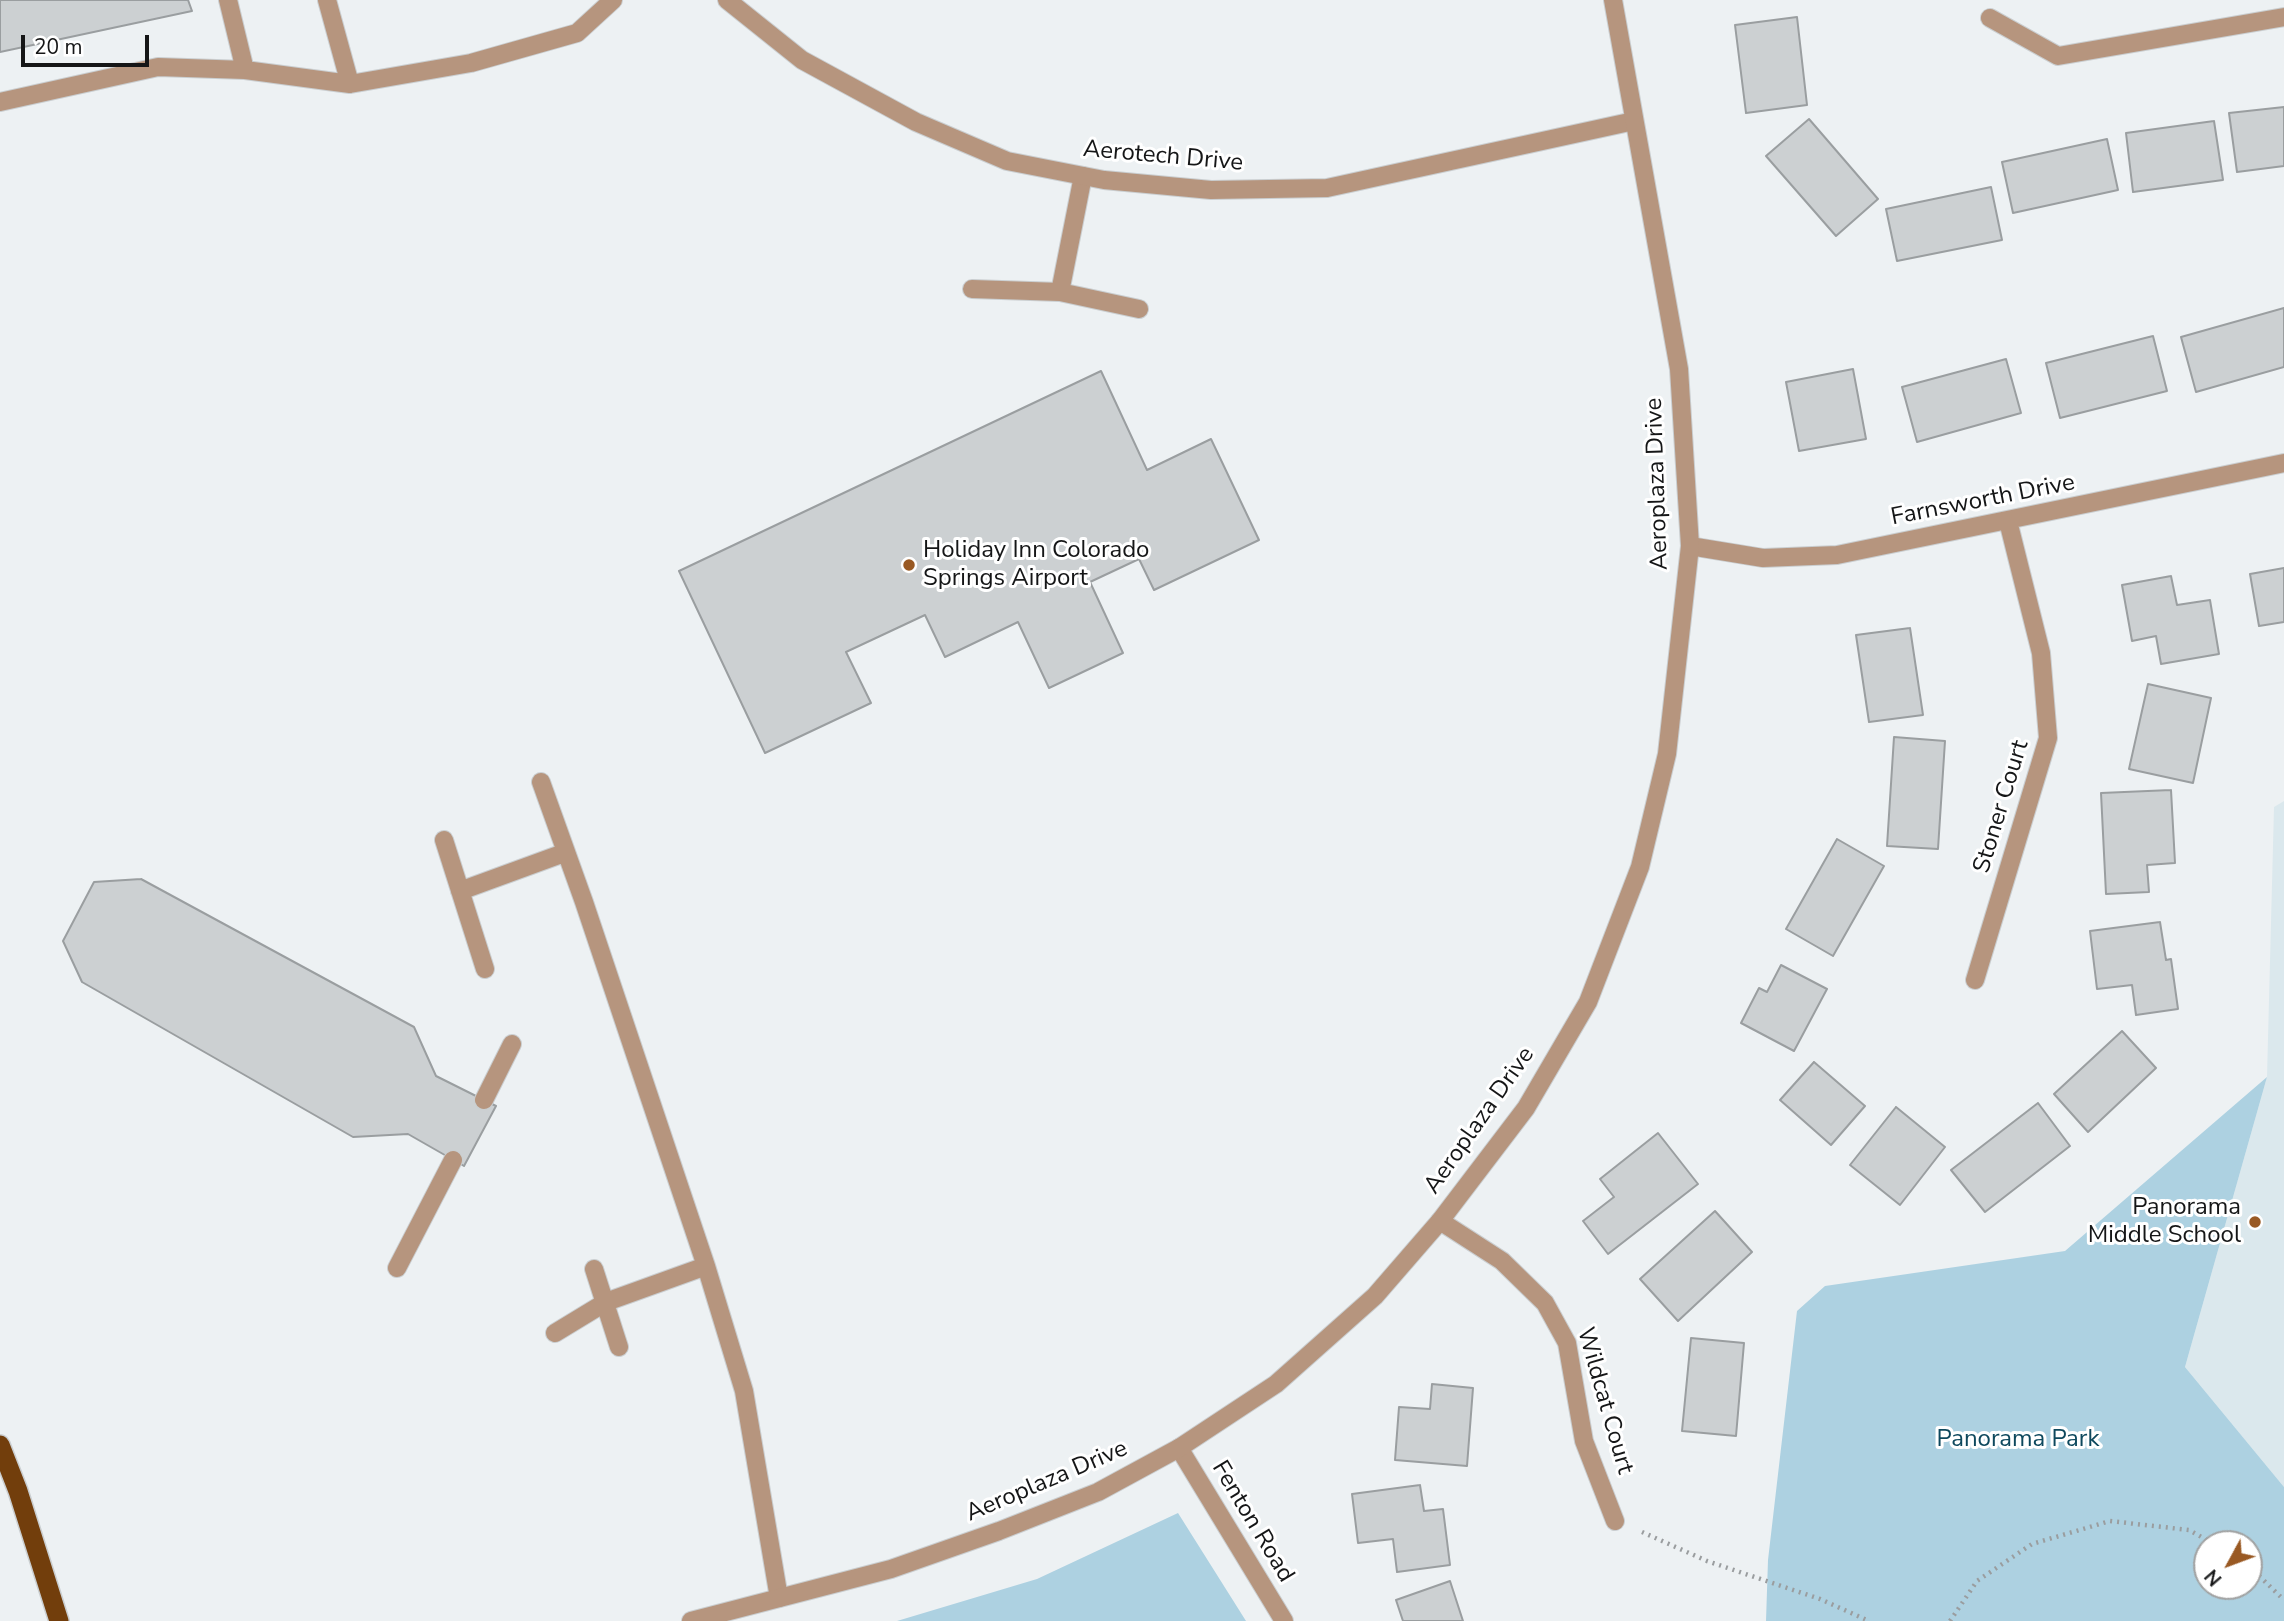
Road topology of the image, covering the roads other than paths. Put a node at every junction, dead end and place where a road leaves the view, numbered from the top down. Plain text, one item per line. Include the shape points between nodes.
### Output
1 (228, 0) edge
2 (327, 0) edge
3 (613, 0) edge
4 (727, 0) edge
5 (1613, 0) edge
6 (2284, 17) edge
7 (1990, 18) dead end
8 (245, 70) junction
9 (350, 85) junction
10 (0, 102) edge
11 (1634, 121) junction
12 (1083, 176) junction
13 (972, 289) dead end
14 (1060, 292) junction
15 (1139, 309) dead end
16 (2284, 463) edge
17 (2008, 521) junction
18 (1690, 547) junction
19 (541, 782) dead end
20 (444, 840) dead end
21 (565, 853) junction
22 (460, 891) junction
23 (485, 969) dead end
24 (1975, 980) dead end
25 (512, 1044) dead end
26 (484, 1100) dead end
27 (453, 1160) dead end
28 (1440, 1221) junction
29 (706, 1266) junction
30 (397, 1268) dead end
31 (594, 1269) dead end
32 (606, 1302) junction
33 (555, 1333) dead end
34 (619, 1348) dead end
35 (0, 1445) edge
36 (1179, 1448) junction
37 (1615, 1521) road end
38 (779, 1598) junction
39 (59, 1621) edge
40 (691, 1621) edge
41 (1283, 1621) edge

1 - 8 street
2 - 9 street
3 - 9 street via 578,33 471,63
4 - 12 street, Aerotech Drive via 802,60 916,122 1007,161
5 - 11 street, Aeroplaza Drive
6 - 7 street via 2058,55
8 - 9 street
8 - 10 street via 158,67
11 - 12 street, Aerotech Drive via 1327,188 1211,190
11 - 18 street, Aeroplaza Drive via 1679,369
12 - 14 street
13 - 14 street
14 - 15 street
16 - 17 street, Farnsworth Drive
17 - 18 street, Farnsworth Drive via 1837,555 1763,558
17 - 24 street, Stoner Court via 2041,653 2048,738
18 - 28 street, Aeroplaza Drive via 1667,754 1640,867 1588,1002 1526,1108
19 - 21 street
20 - 22 street
21 - 22 street
21 - 29 street
22 - 23 street
25 - 26 street
27 - 30 street
28 - 36 street, Aeroplaza Drive via 1375,1296 1276,1384
28 - 37 street, Wildcat Court via 1502,1261 1545,1303 1567,1343 1584,1441
29 - 32 street
29 - 38 street via 744,1391
31 - 32 street
32 - 33 street
32 - 34 street
35 - 39 highway
36 - 38 street, Aeroplaza Drive via 1098,1492 999,1531 891,1569
36 - 41 street, Fenton Road
38 - 40 street, Aeroplaza Drive

